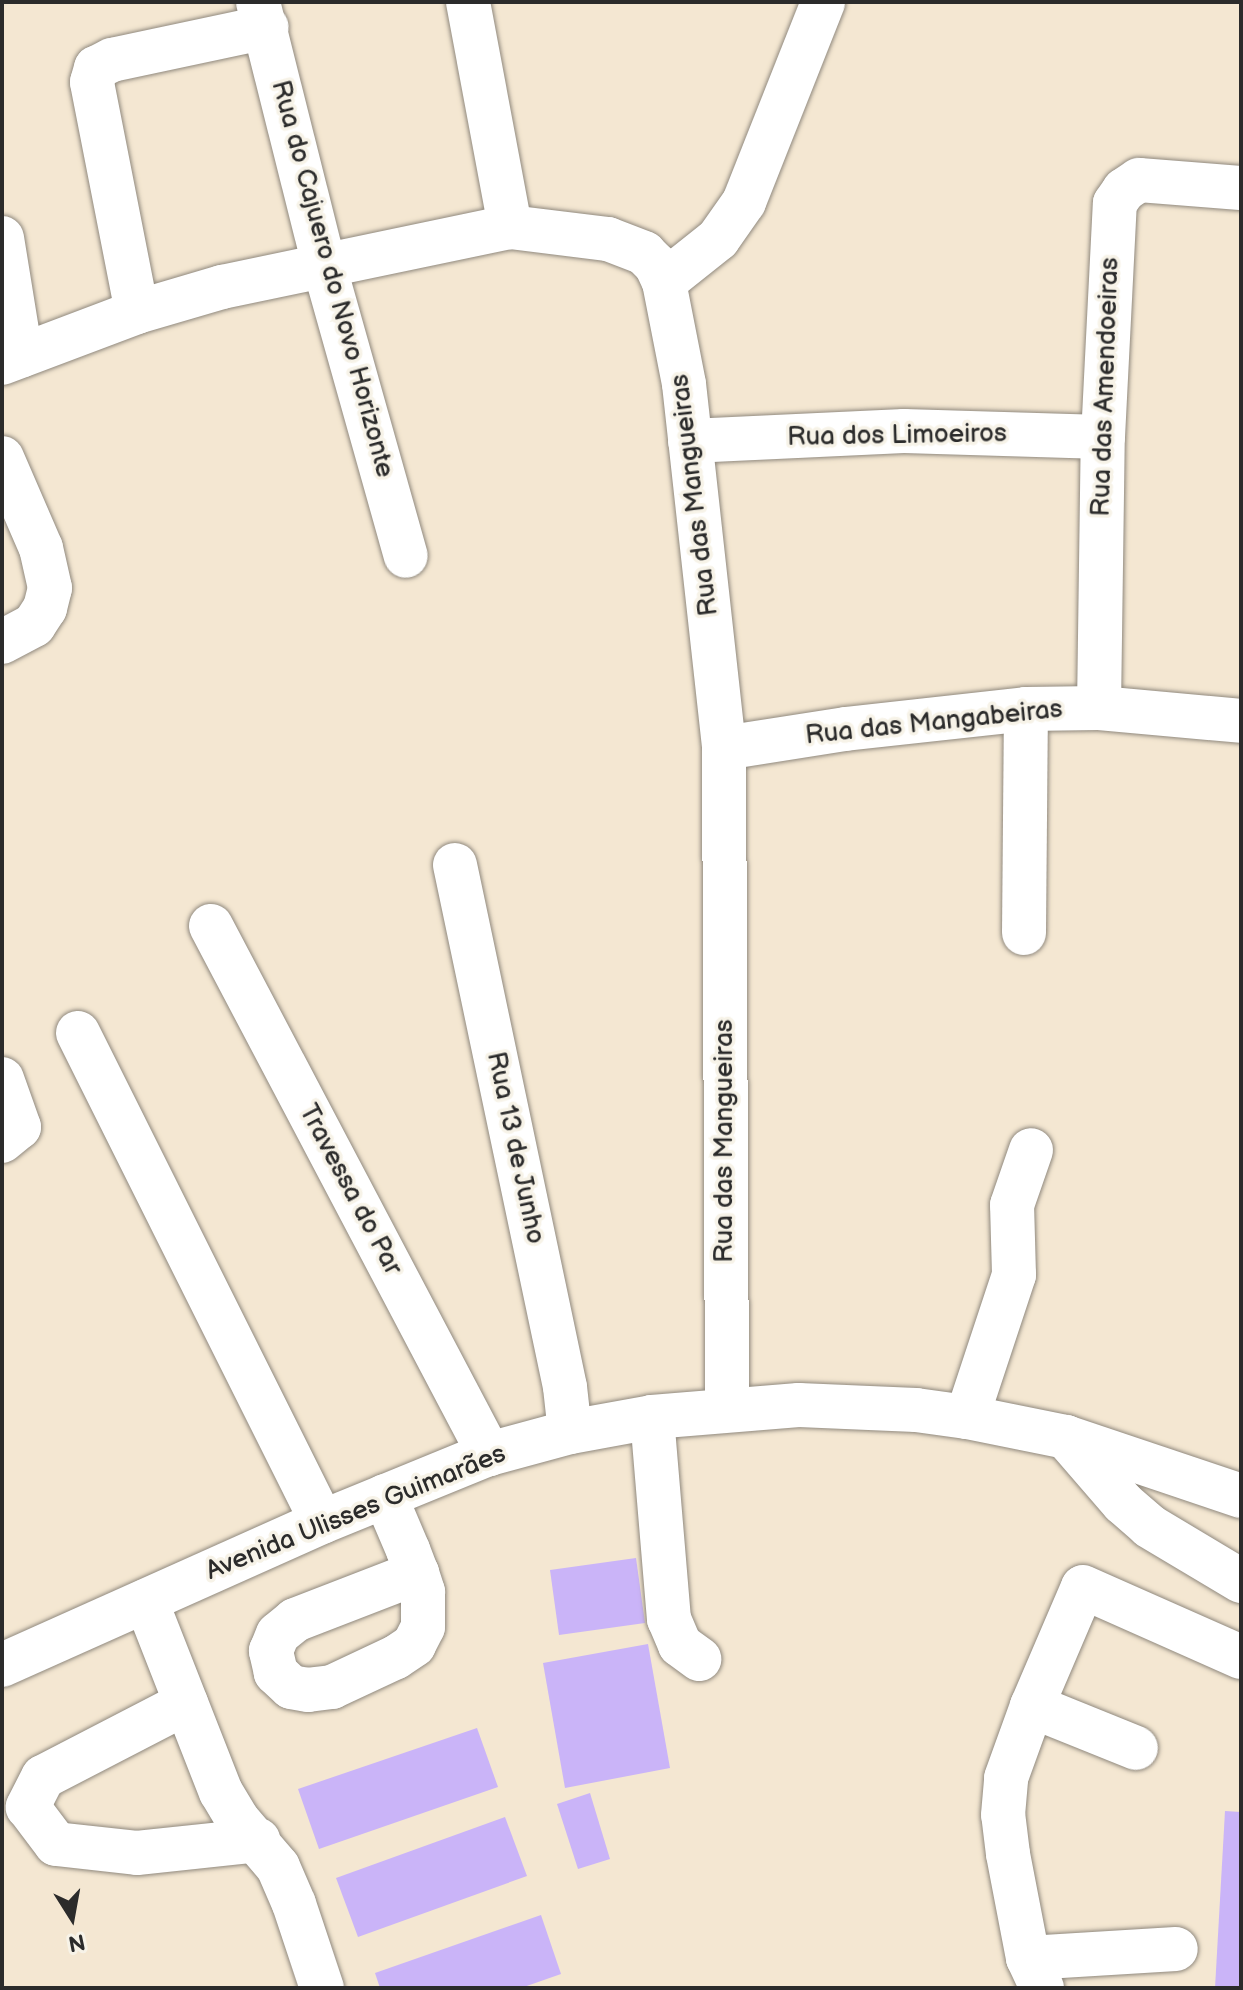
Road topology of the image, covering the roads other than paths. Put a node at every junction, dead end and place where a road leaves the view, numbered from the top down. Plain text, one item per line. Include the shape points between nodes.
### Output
1 (468, 2) edge
2 (823, 2) edge
3 (263, 15) edge
4 (1241, 188) edge
5 (510, 227) junction
6 (2, 238) edge
7 (324, 265) junction
8 (664, 282) junction
9 (137, 312) junction
10 (12, 359) edge
11 (1103, 437) junction
12 (690, 441) junction
13 (2, 458) edge
14 (406, 556) dead end
15 (18, 634) edge
16 (1099, 708) junction
17 (1026, 709) junction
18 (1241, 721) edge
19 (724, 748) junction
20 (455, 865) dead end
21 (211, 926) dead end
22 (1024, 933) dead end
23 (78, 1033) dead end
24 (2, 1079) edge
25 (2, 1141) edge
26 (1031, 1150) dead end
27 (727, 1409) junction
28 (652, 1417) junction
29 (967, 1417) junction
30 (570, 1432) junction
31 (1066, 1437) junction
32 (489, 1454) junction
33 (385, 1496) junction
34 (1241, 1496) edge
35 (316, 1510) junction
36 (417, 1573) dead end
37 (1241, 1581) edge
38 (146, 1601) junction
39 (1241, 1657) edge
40 (699, 1659) dead end
41 (2, 1665) edge
42 (186, 1703) junction
43 (1032, 1706) junction
44 (1136, 1748) dead end
45 (258, 1840) junction
46 (1176, 1949) dead end
47 (1035, 1973) edge
48 (322, 1988) edge

1 - 5 street
2 - 8 street via 744,202 718,239
3 - 7 street, Rua do Cajuero do Novo Horizonte
3 - 9 street via 96,68 92,82
4 - 11 street, Rua das Amendoeiras via 1139,180 1115,203
5 - 7 street, Rua das Mangueiras
5 - 8 street, Rua das Mangueiras via 627,244 644,253
6 - 10 street
7 - 9 street, Rua das Mangueiras
7 - 14 street, Rua do Cajuero do Novo Horizonte
8 - 12 street, Rua das Mangueiras
9 - 10 street, Rua das Mangueiras
11 - 12 street, Rua dos Limoeiros via 904,431
11 - 16 street, Rua das Amendoeiras
12 - 19 street, Rua das Mangueiras
13 - 15 street via 41,548 50,588 45,608
16 - 17 street, Rua das Mangabeiras
16 - 18 street, Rua das Mangabeiras
17 - 19 street, Rua das Mangabeiras
17 - 22 street
19 - 27 street, Rua das Mangueiras
20 - 30 street, Rua 13 de Junho via 565,1387
21 - 32 street, Travessa do Par
23 - 35 street
24 - 25 street via 19,1127
26 - 29 street via 1012,1205 1014,1275
27 - 28 street, Avenida Ulisses Guimarães
27 - 29 street, Avenida Ulisses Guimarães via 863,1407
28 - 30 street, Avenida Ulisses Guimarães
28 - 40 street via 669,1619 680,1645
29 - 31 street, Avenida Ulisses Guimarães
30 - 32 street, Avenida Ulisses Guimarães
31 - 34 street, Avenida Ulisses Guimarães
31 - 37 street via 1149,1526
32 - 33 street, Avenida Ulisses Guimarães
33 - 35 street, Avenida Ulisses Guimarães
33 - 36 street
35 - 38 street, Avenida Ulisses Guimarães
38 - 41 street, Avenida Ulisses Guimarães
38 - 42 street
39 - 43 street via 1083,1587
42 - 45 street via 221,1792
42 - 45 street via 43,1777 28,1807 56,1844 137,1853
43 - 44 street
43 - 47 street via 1006,1778 1003,1815
45 - 48 street via 278,1867
46 - 47 street

